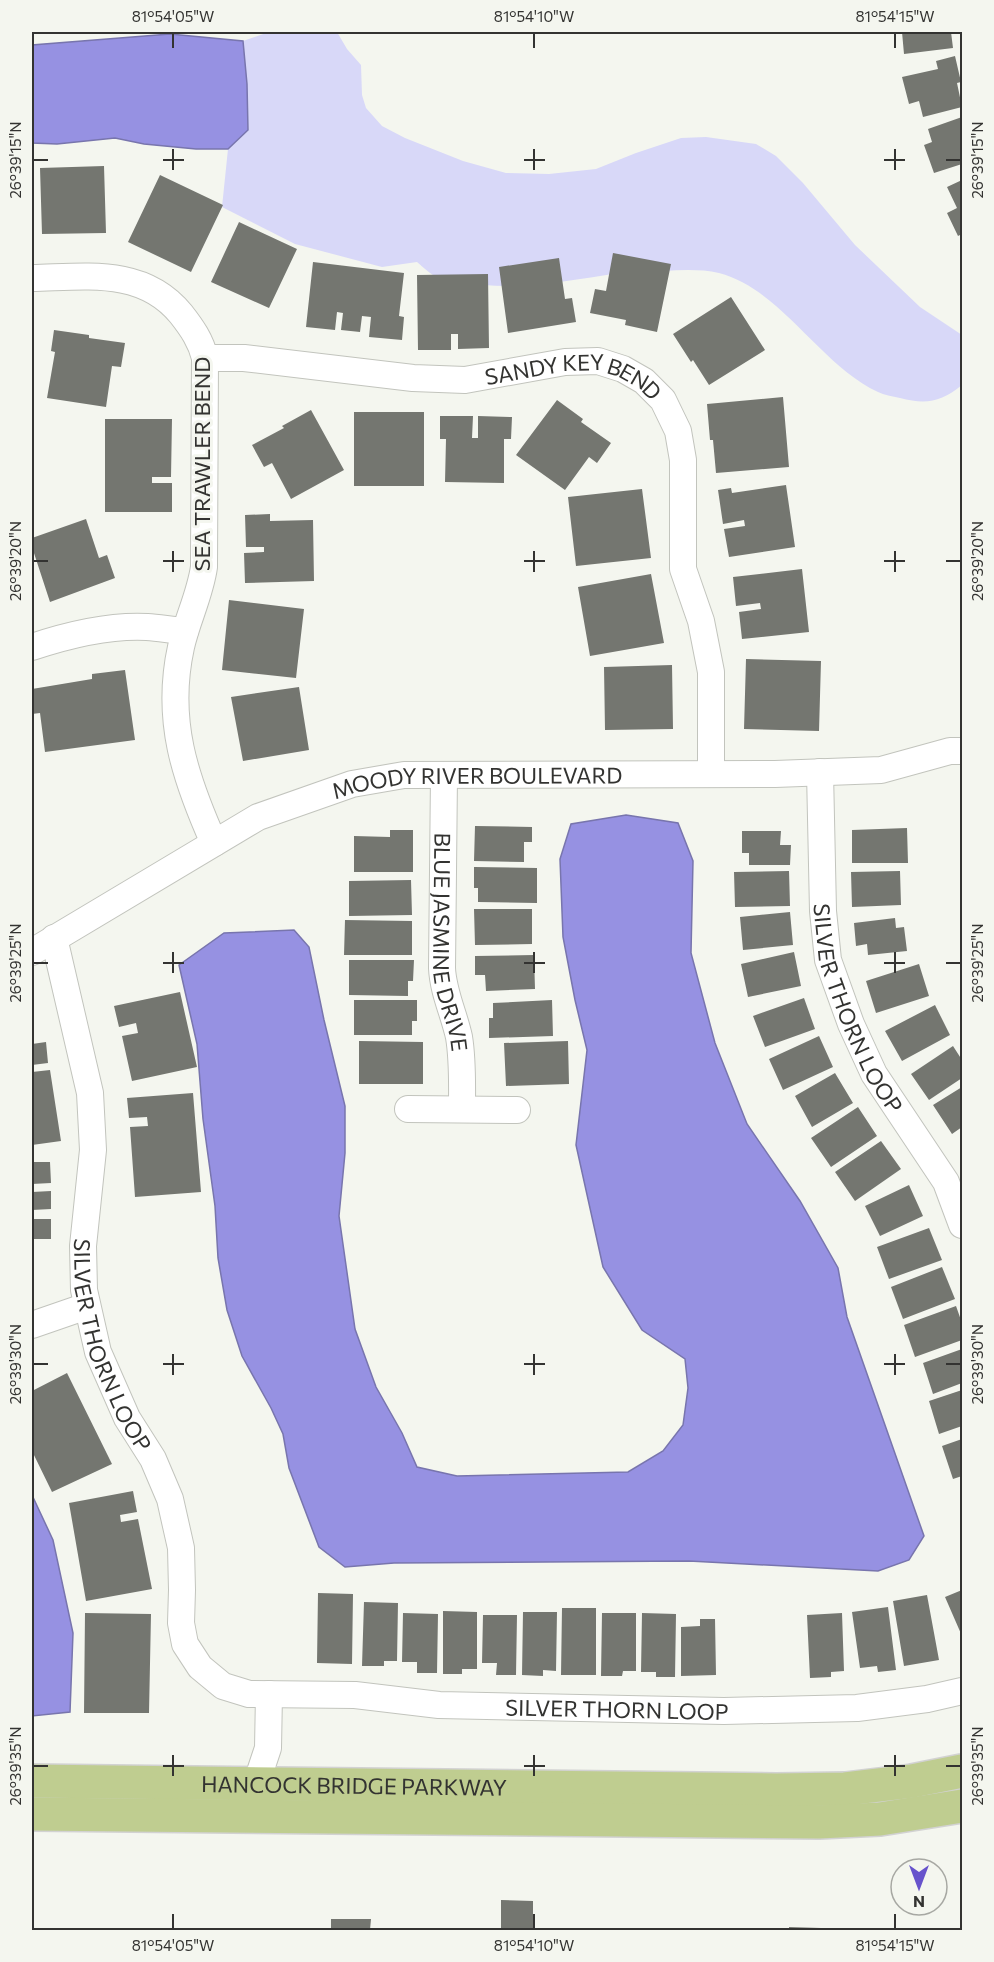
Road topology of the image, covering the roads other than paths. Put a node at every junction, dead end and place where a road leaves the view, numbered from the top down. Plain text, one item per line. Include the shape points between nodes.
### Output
1 (32, 278) edge
2 (205, 358) junction
3 (185, 631) junction
4 (32, 647) edge
5 (963, 751) edge
6 (820, 772) junction
7 (711, 774) junction
8 (444, 775) junction
9 (214, 843) junction
10 (54, 938) junction
11 (32, 952) edge
12 (408, 1109) dead end
13 (462, 1109) junction
14 (517, 1110) dead end
15 (963, 1224) edge
16 (87, 1306) junction
17 (32, 1325) edge
18 (963, 1691) edge
19 (269, 1694) junction
20 (963, 1771) edge
21 (32, 1781) edge
22 (256, 1784) junction
23 (688, 1805) junction
24 (963, 1806) edge
25 (32, 1814) edge

1 - 2 street, SEA TRAWLER BEND via 124,279 152,290 189,323
2 - 3 street, SEA TRAWLER BEND via 204,567
2 - 7 street, SANDY KEY BEND via 244,358 413,378 465,380 565,362 598,361 644,381 663,400 678,431 683,460 683,569 701,621 711,672
3 - 4 street via 118,628
3 - 9 street, SEA TRAWLER BEND via 176,688 177,731 190,788
5 - 6 street, MOODY RIVER BOULEVARD via 881,770
6 - 7 street, MOODY RIVER BOULEVARD
6 - 15 street, SILVER THORN LOOP via 828,960 874,1074 946,1182
7 - 8 street, MOODY RIVER BOULEVARD
8 - 9 street, MOODY RIVER BOULEVARD via 404,775 352,784 258,817
8 - 13 street, BLUE JASMINE DRIVE via 442,968 458,1035
9 - 10 street, MOODY RIVER BOULEVARD
10 - 11 street, MOODY RIVER BOULEVARD
10 - 16 street, SILVER THORN LOOP via 90,1093 93,1150 83,1246
12 - 13 street
13 - 14 street
16 - 17 street
16 - 19 street, SILVER THORN LOOP via 98,1352 170,1499 181,1548 181,1623 185,1644 200,1667 223,1686 249,1694
18 - 19 street, SILVER THORN LOOP via 857,1707 724,1711 439,1705 355,1695
19 - 22 street via 268,1748
20 - 23 main road, HANCOCK BRIDGE PARKWAY via 912,1781
21 - 22 main road, HANCOCK BRIDGE PARKWAY
22 - 23 main road, HANCOCK BRIDGE PARKWAY
23 - 24 main road, HANCOCK BRIDGE PARKWAY via 819,1822 891,1818
23 - 25 main road, HANCOCK BRIDGE PARKWAY

